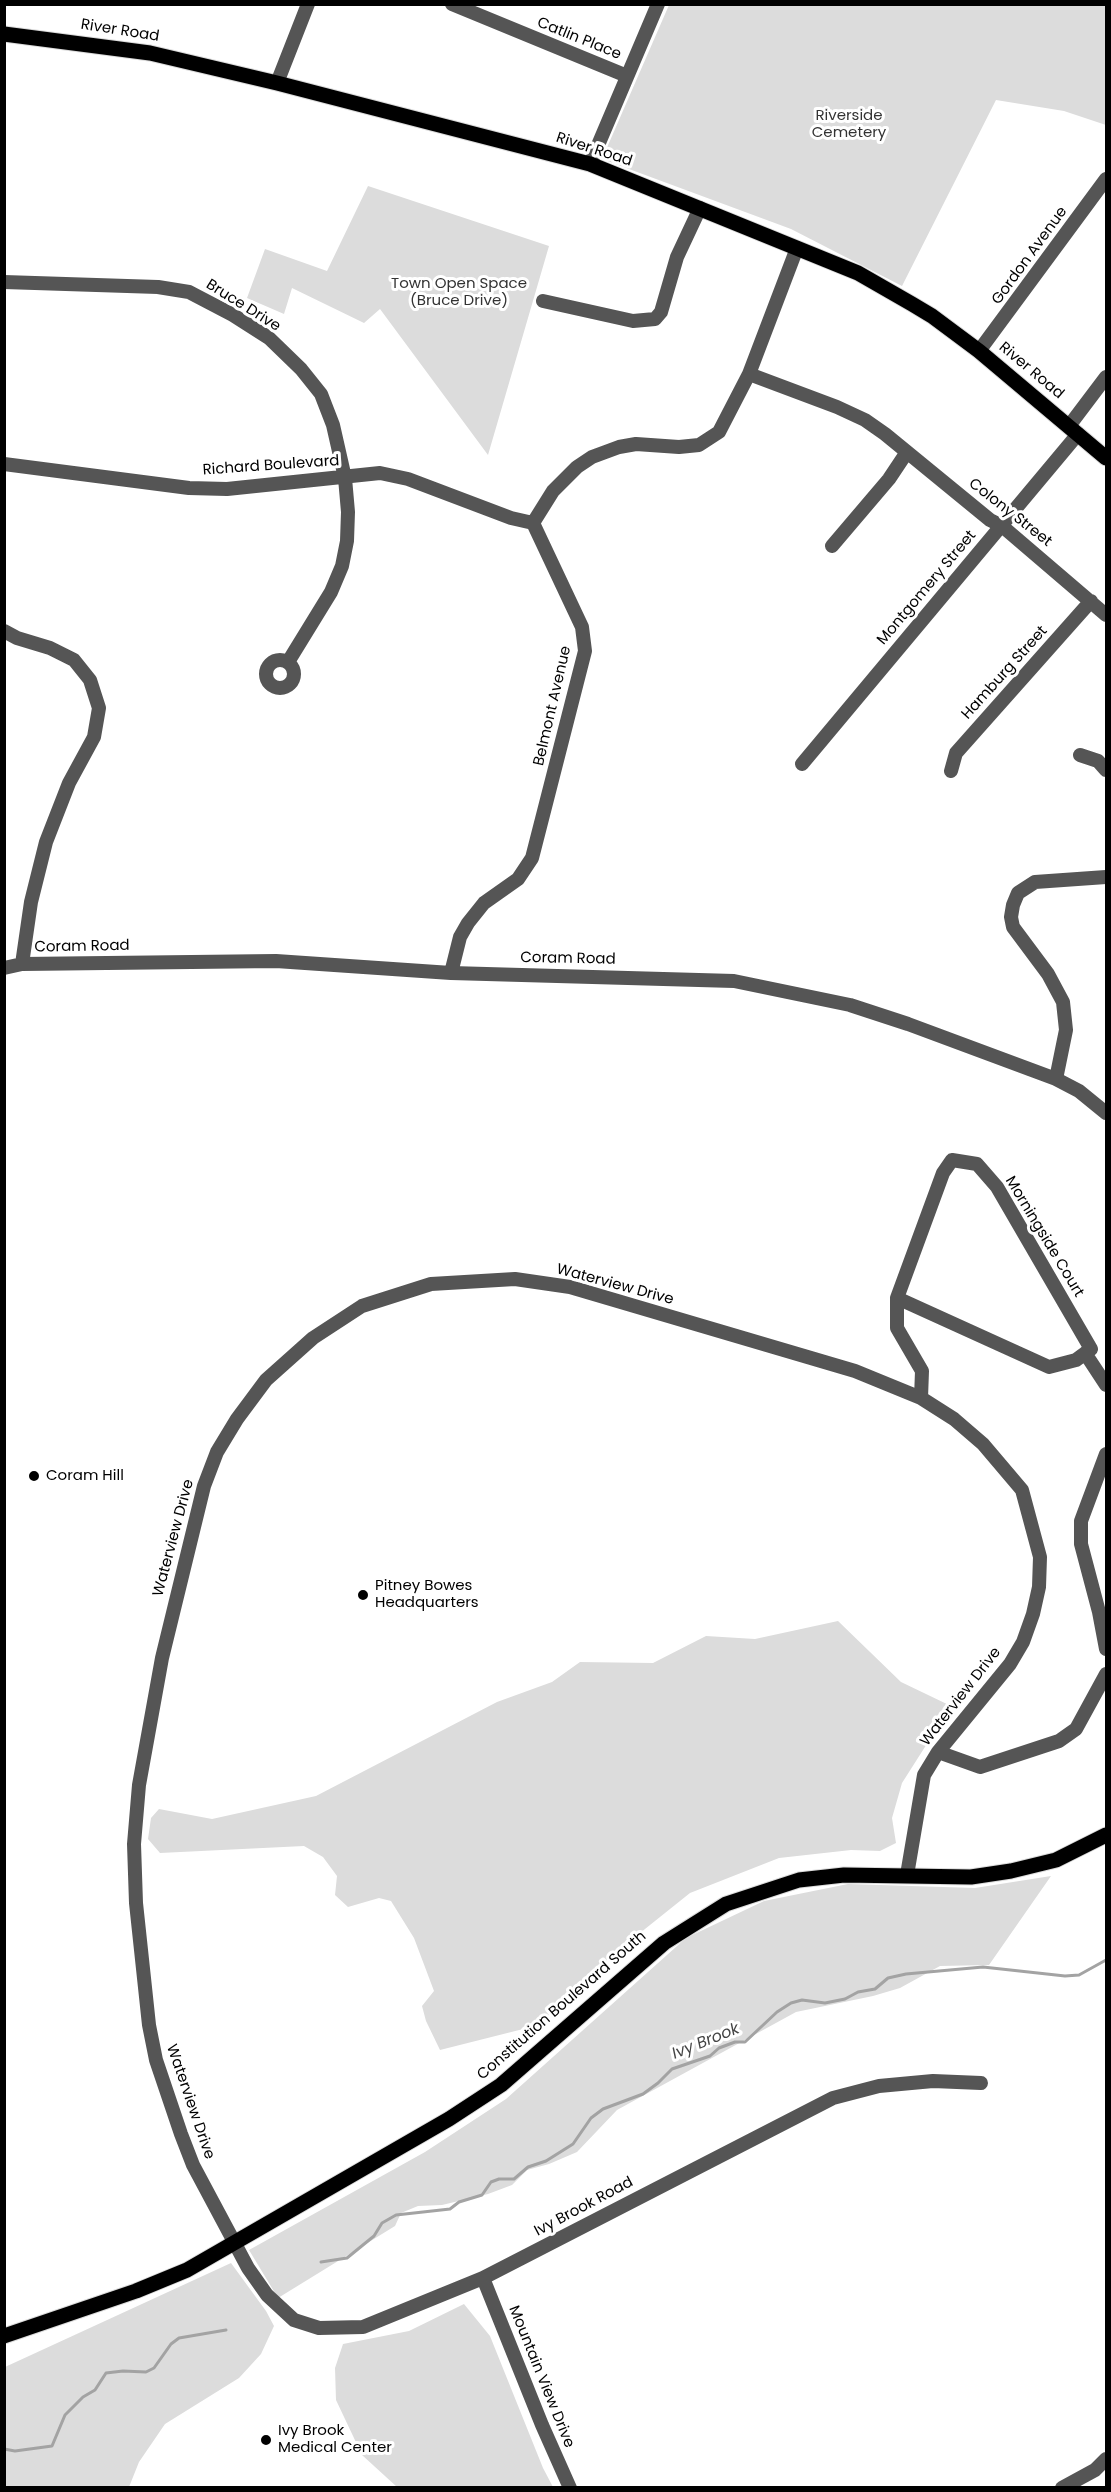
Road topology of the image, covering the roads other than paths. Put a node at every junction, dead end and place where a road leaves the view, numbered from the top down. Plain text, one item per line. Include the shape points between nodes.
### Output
1 (308, 4) edge
2 (452, 4) edge
3 (658, 4) edge
4 (4, 34) edge
5 (627, 76) junction
6 (276, 83) junction
7 (590, 164) junction
8 (1105, 185) edge
9 (700, 208) junction
10 (797, 248) junction
11 (4, 282) edge
12 (543, 301) dead end
13 (979, 351) junction
14 (749, 374) junction
15 (1107, 377) edge
16 (1073, 430) junction
17 (907, 452) junction
18 (1107, 458) edge
19 (4, 464) edge
20 (345, 478) junction
21 (533, 523) junction
22 (1002, 526) junction
23 (832, 546) dead end
24 (1091, 601) junction
25 (1107, 615) edge
26 (4, 631) edge
27 (288, 662) dead end
28 (1080, 755) dead end
29 (801, 764) dead end
30 (1107, 770) edge
31 (951, 771) dead end
32 (1107, 877) edge
33 (22, 964) junction
34 (4, 968) edge
35 (451, 973) junction
36 (1056, 1079) junction
37 (1107, 1113) edge
38 (897, 1298) junction
39 (1085, 1353) junction
40 (1107, 1385) edge
41 (921, 1398) junction
42 (1107, 1454) edge
43 (1107, 1649) edge
44 (1107, 1674) edge
45 (938, 1752) junction
46 (1107, 1835) edge
47 (907, 1875) junction
48 (981, 2083) dead end
49 (235, 2243) junction
50 (483, 2278) junction
51 (4, 2336) edge
52 (1107, 2459) edge
53 (570, 2487) edge
54 (1062, 2487) edge

1 - 6 street
2 - 5 street, Catlin Place
3 - 5 street
4 - 6 main road, River Road via 150,53
5 - 7 street
6 - 7 main road, River Road
7 - 9 main road, River Road
8 - 13 street, Gordon Avenue
9 - 10 main road, River Road
9 - 12 street via 655,319 633,321
10 - 13 main road, River Road via 858,273 912,303
10 - 14 street
11 - 20 street, Bruce Drive via 158,287 189,292 233,315 269,339 321,394 333,425
13 - 16 main road, River Road
14 - 17 street, Colony Street via 850,413
14 - 21 street via 726,422 708,441 690,446 636,444 592,457 553,491
15 - 16 street, Montgomery Street
16 - 18 main road, River Road
16 - 22 street, Montgomery Street
17 - 22 street, Colony Street
17 - 23 street
19 - 20 street, Richard Boulevard via 189,488 227,489
20 - 21 street, Richard Boulevard via 380,473 408,479
20 - 27 street, Bruce Drive via 348,521 342,566 331,592
21 - 35 street, Belmont Avenue via 582,627 585,651 532,858 518,879 484,903 468,923 460,937
22 - 24 street, Colony Street
22 - 29 street, Montgomery Street
24 - 25 street, Colony Street
24 - 31 street, Hamburg Street via 956,753
26 - 33 street via 74,660 90,680 99,708 94,737 69,783 46,842 31,902
28 - 30 street via 1098,761
32 - 36 street via 1035,882 1023,888 1012,904 1013,927 1048,974 1063,1002 1066,1030
33 - 34 street, Coram Road
33 - 35 street, Coram Road via 276,961
35 - 36 street, Coram Road via 734,981 777,988 850,1005
36 - 37 street, Coram Road
38 - 39 street via 1049,1367 1076,1360
38 - 39 street, Morningside Court via 943,1173 952,1160 977,1164 997,1187 1091,1349
38 - 41 street, Morningside Court via 897,1328 922,1371
39 - 40 street, Morningside Court
41 - 45 street, Waterview Drive via 954,1419 982,1444 1022,1490 1040,1557 1039,1587 1023,1642 1010,1664
41 - 49 street, Waterview Drive via 855,1371 570,1287 515,1279 431,1284 362,1306 313,1338 266,1380 217,1452 204,1486 162,1658 139,1785 135,1844 142,1978 156,2060 193,2165
42 - 43 street via 1082,1521 1081,1544
44 - 45 street via 1076,1729 1059,1741 980,1767
45 - 47 street, Waterview Drive via 924,1775
46 - 47 main road, Constitution Boulevard South via 1056,1860 1011,1871 971,1877
47 - 49 main road, Constitution Boulevard South via 799,1880 726,1904 664,1942 501,2085
48 - 50 street, Ivy Brook Road via 933,2081 879,2086 833,2098
49 - 50 street, Ivy Brook Road via 267,2295 294,2320 319,2328 363,2327
49 - 51 main road, Constitution Boulevard South via 136,2292
50 - 53 street, Mountain View Drive
52 - 54 street

